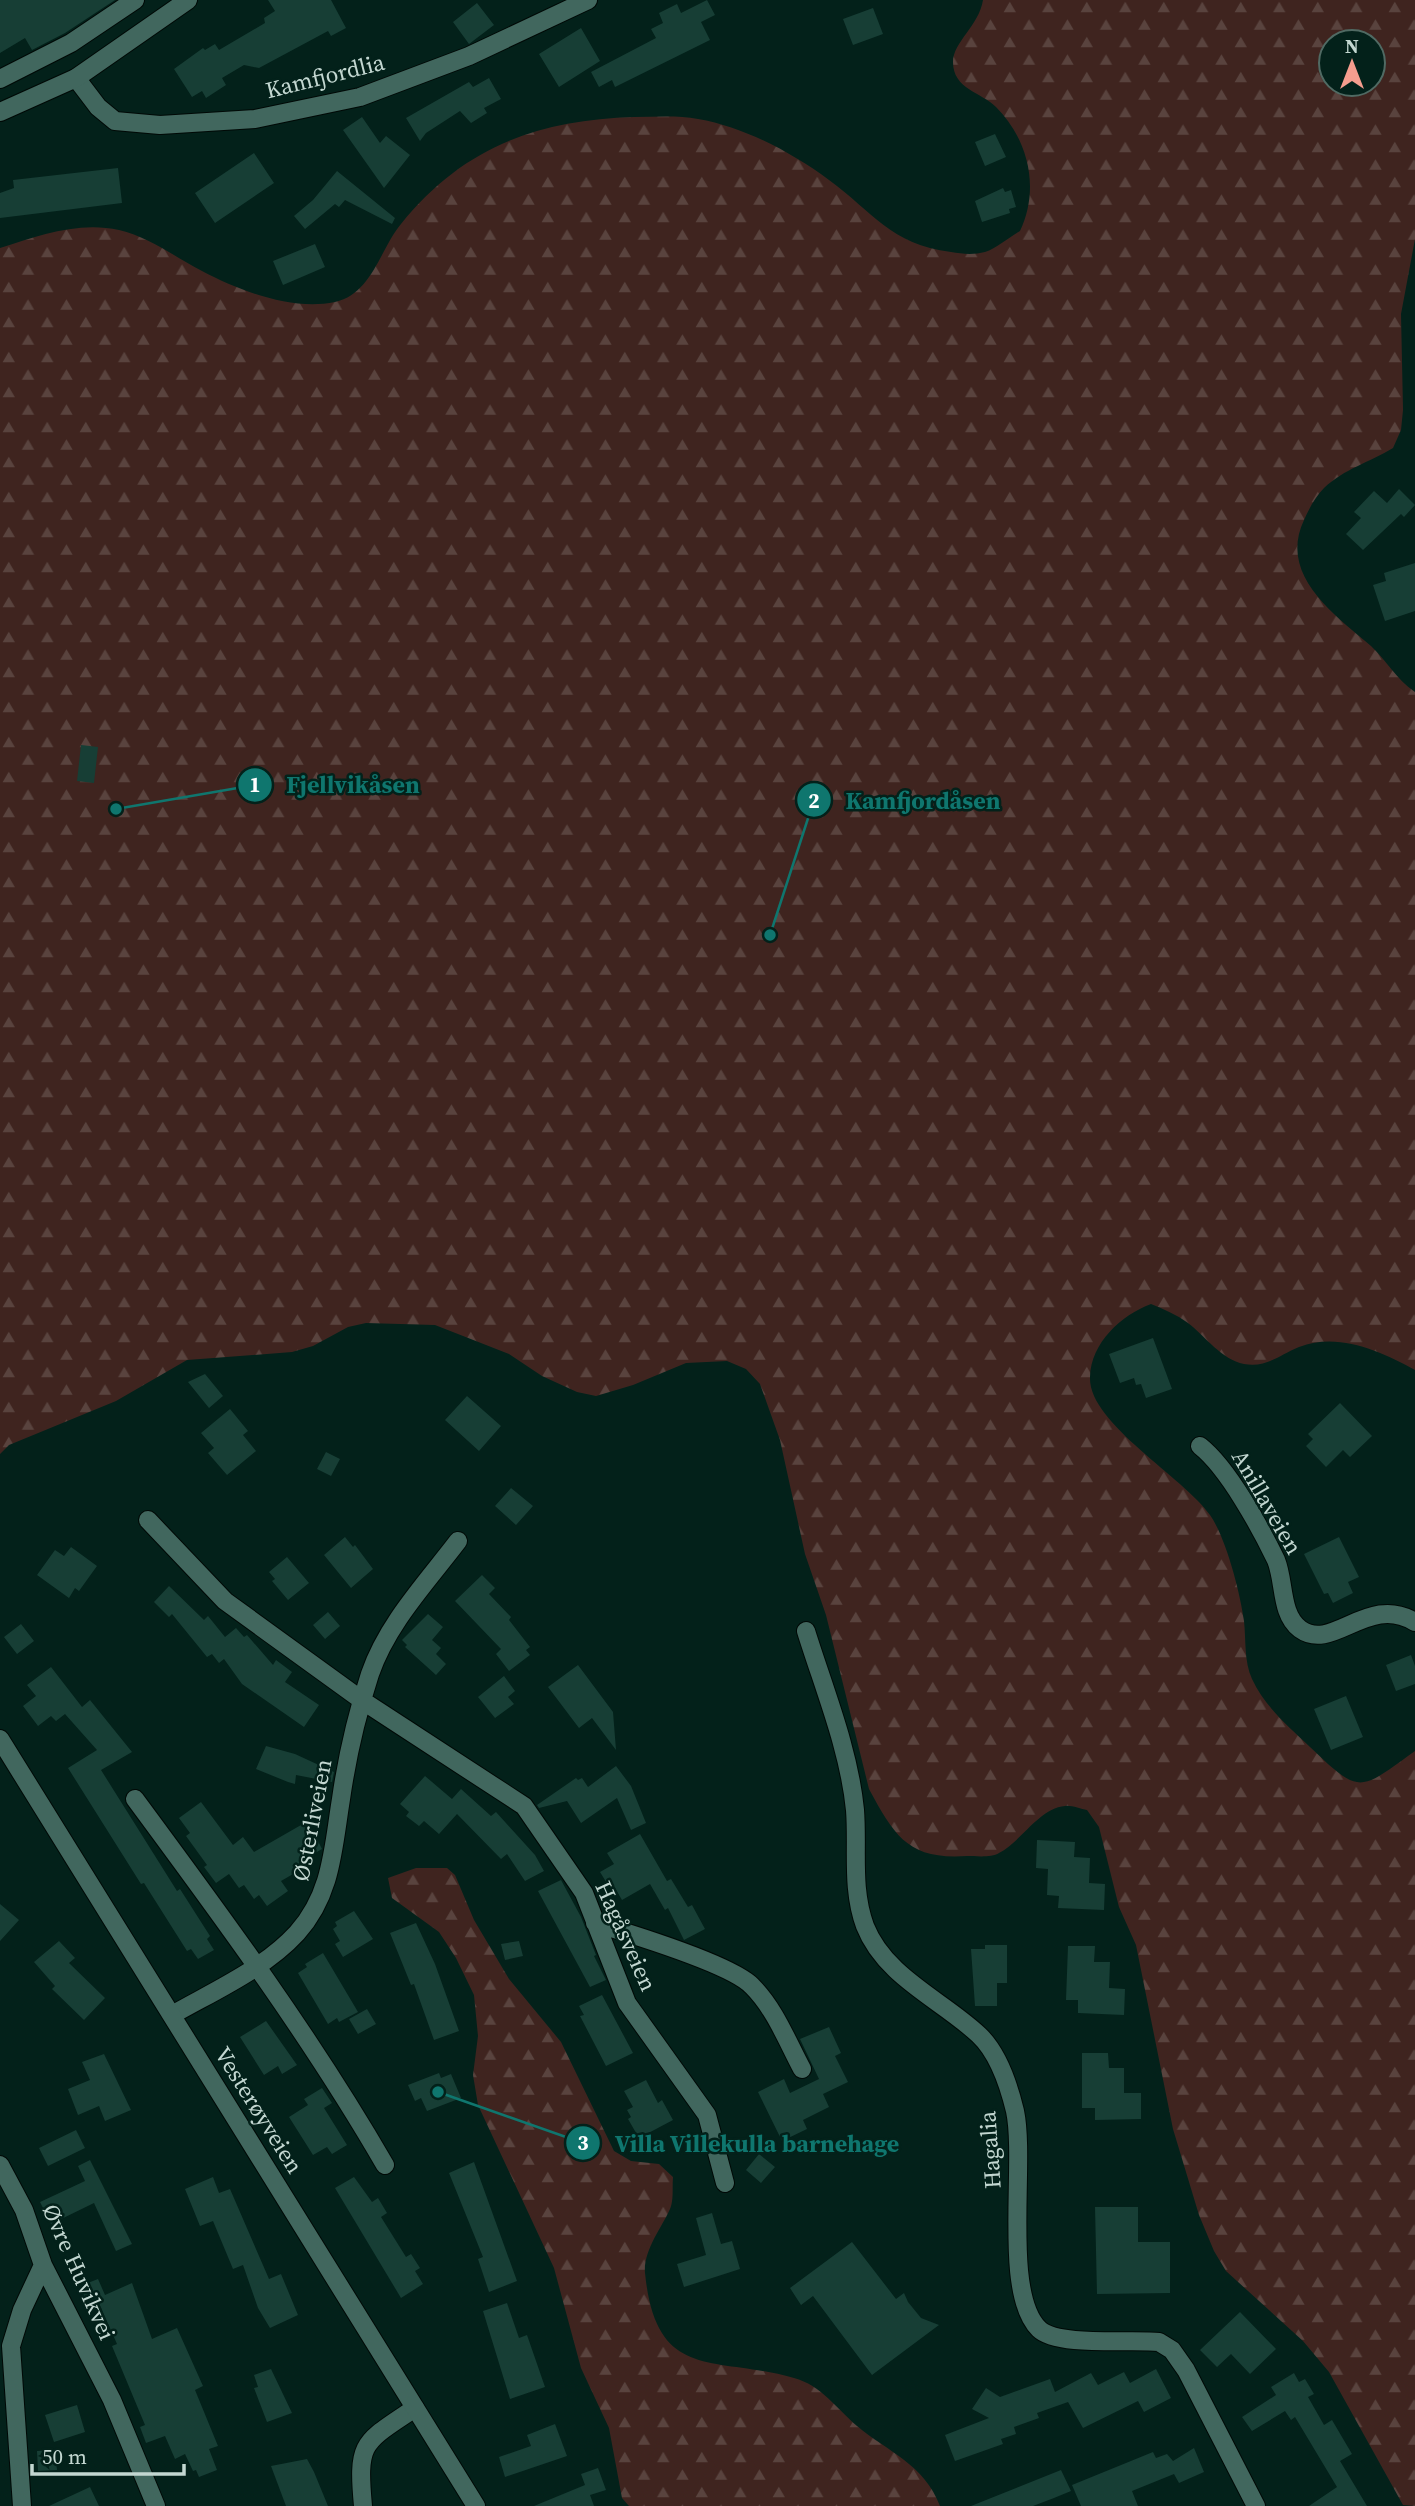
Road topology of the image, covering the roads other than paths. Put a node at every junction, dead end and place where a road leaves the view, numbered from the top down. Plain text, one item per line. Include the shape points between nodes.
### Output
1 (135, 0) edge
2 (188, 0) edge
3 (588, 0) edge
4 (76, 78) junction
5 (0, 79) edge
6 (0, 112) edge
7 (1200, 1446) dead end
8 (148, 1520) dead end
9 (458, 1541) dead end
10 (1415, 1622) edge
11 (806, 1631) dead end
12 (363, 1701) junction
13 (0, 1740) edge
14 (135, 1799) dead end
15 (596, 1923) junction
16 (258, 1966) junction
17 (172, 2015) junction
18 (802, 2069) dead end
19 (0, 2165) edge
20 (385, 2165) dead end
21 (725, 2183) dead end
22 (43, 2265) junction
23 (6, 2341) edge
24 (415, 2408) junction
25 (22, 2506) edge
26 (156, 2506) edge
27 (363, 2506) edge
28 (476, 2506) edge
29 (1256, 2506) edge

1 - 5 street via 71,43
2 - 4 street
3 - 4 street, Kamfjordlia via 469,56 360,97 255,119 160,125 115,121
4 - 6 street
7 - 10 street, Anillaveien via 1226,1472 1276,1561 1288,1613 1301,1630 1323,1635 1380,1612
8 - 12 street via 225,1601
9 - 12 street, Østerliveien via 394,1624 370,1673
11 - 29 street, Hagalia via 849,1777 855,1810 855,1879 865,1926 900,1973 981,2036 1008,2087 1016,2115 1019,2263 1027,2313 1040,2331 1058,2337 1159,2342 1172,2350
12 - 15 street, Hagåsveien via 524,1806 584,1893
12 - 16 street, Østerliveien via 322,1897 296,1934
13 - 17 street, Vesterøyveien
14 - 16 street
15 - 18 street via 650,1940 750,1983 770,2006
15 - 21 street, Hagåsveien via 627,2003 707,2115
16 - 17 street, Østerliveien
16 - 20 street
17 - 24 street, Vesterøyveien
19 - 22 street, Øvre Huvikvei via 24,2210
22 - 23 street
22 - 26 street, Øvre Huvikvei via 112,2400
23 - 25 street
24 - 27 street via 363,2449 359,2469
24 - 28 street, Vesterøyveien

